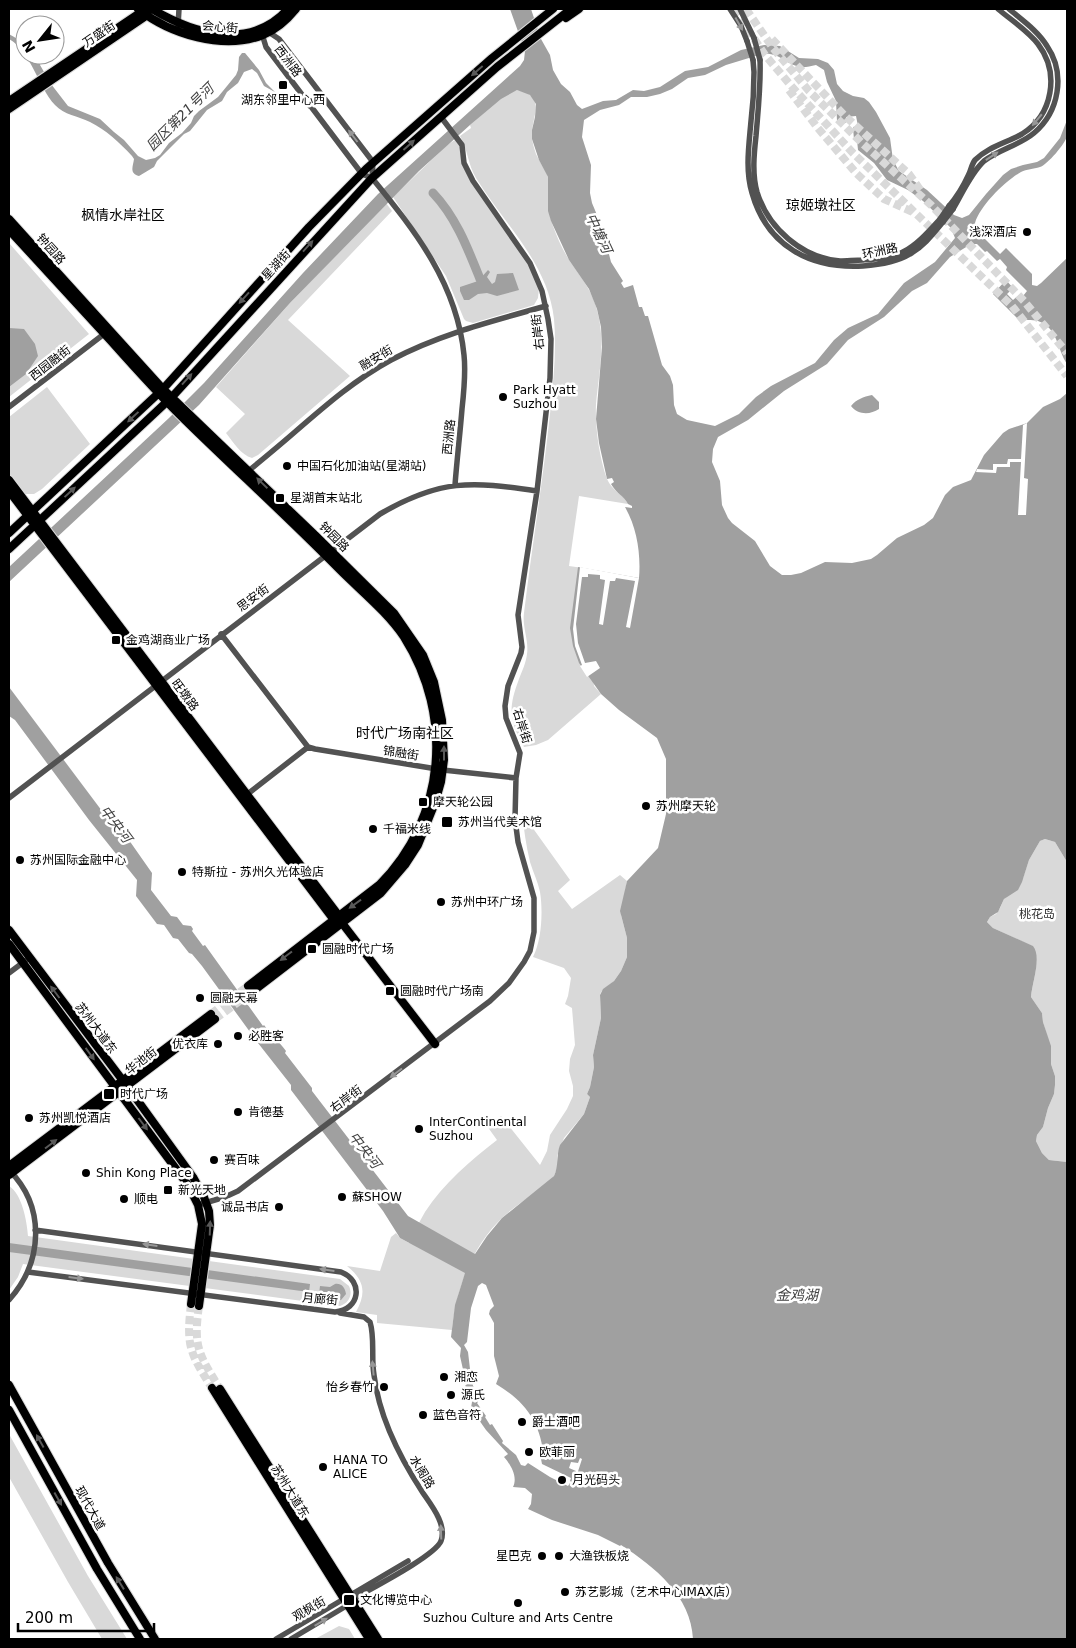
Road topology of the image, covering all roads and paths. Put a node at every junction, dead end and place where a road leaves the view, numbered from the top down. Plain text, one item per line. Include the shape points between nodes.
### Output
1 (179, 9) edge
2 (288, 9) edge
3 (296, 9) edge
4 (554, 9) edge
5 (571, 9) edge
6 (579, 9) edge
7 (730, 9) edge
8 (740, 9) edge
9 (998, 9) edge
10 (1009, 9) edge
11 (145, 10) edge
12 (178, 27) junction
13 (543, 30) junction
14 (264, 32) junction
15 (756, 60) junction
16 (40, 84) junction
17 (323, 96) junction
18 (9, 101) edge
19 (310, 106) junction
20 (9, 109) edge
21 (441, 117) junction
22 (373, 162) junction
23 (362, 174) junction
24 (372, 178) junction
25 (951, 208) junction
26 (9, 219) edge
27 (9, 230) edge
28 (546, 306) junction
29 (461, 330) junction
30 (104, 334) junction
31 (160, 391) junction
32 (169, 400) junction
33 (9, 407) edge
34 (246, 473) junction
35 (9, 480) edge
36 (455, 485) junction
37 (9, 491) edge
38 (537, 491) junction
39 (30, 513) junction
40 (37, 523) junction
41 (9, 533) edge
42 (9, 549) edge
43 (329, 553) junction
44 (221, 634) junction
45 (158, 683) junction
46 (308, 747) junction
47 (439, 769) junction
48 (516, 778) junction
49 (244, 797) junction
50 (9, 798) edge
51 (336, 918) junction
52 (342, 923) junction
53 (9, 930) edge
54 (9, 944) edge
55 (26, 960) junction
56 (9, 973) edge
57 (213, 1016) tunnel mouth
58 (435, 1044) junction
59 (125, 1084) junction
60 (117, 1090) junction
61 (10, 1171) edge
62 (206, 1202) junction
63 (198, 1204) junction
64 (35, 1230) junction
65 (203, 1252) junction
66 (28, 1272) junction
67 (197, 1289) junction
68 (9, 1300) edge
69 (354, 1300) junction
70 (195, 1305) tunnel mouth
71 (335, 1312) junction
72 (357, 1316) junction
73 (9, 1385) edge
74 (216, 1389) tunnel mouth
75 (9, 1410) edge
76 (408, 1561) dead end
77 (349, 1600) junction
78 (140, 1639) edge
79 (155, 1639) edge
80 (276, 1639) edge
81 (291, 1639) edge
82 (369, 1639) edge
83 (378, 1639) edge

1 - 12 street
2 - 14 main road, 会心街
3 - 14 main road, 会心街 via 282,23
4 -> 22 main road, 星湖街
5 - 13 main road, 星湖街
6 - 13 main road via 557,25
7 -> 15 street, 环洲路, bridge
8 - 15 street, 环洲路, bridge via 754,38
9 -> 25 street, 环洲路 via 1042,49 1051,73 1049,100 1035,124 1022,134 994,146 974,162
25 -> 10 street, 环洲路 via 983,162 1033,134 1052,112 1056,100 1057,71 1052,54 1042,39
11 - 12 main road, 会心街
11 - 16 main road, 万盛街
12 - 14 main road, 会心街 via 207,38 227,40 246,40
13 - 21 main road, 星湖街
14 - 17 street, 西洲路 via 279,39
14 - 19 street, 西洲路 via 266,47
15 - 25 street, 环洲路, bridge via 749,182 758,211 788,247 819,263 838,266 872,265 900,259 925,243
16 - 18 main road, 万盛街
16 - 20 main road, 万盛街
17 - 19 street
22 -> 17 street, 西洲路
19 - 23 street, 西洲路
24 -> 21 main road, 星湖街
21 - 28 street, 右岸街 via 463,149 469,174 530,262
22 - 23 main road, 星湖街
22 - 24 street
23 - 24 street, 西洲路
23 -> 31 main road, 星湖街 via 309,227
24 - 29 street, 西洲路 via 443,279
32 -> 24 main road, 星湖街
26 - 31 main road, 钟园路
27 - 30 main road, 钟园路
28 - 29 street, 融安街
28 - 38 street, 右岸街 via 551,361
29 - 34 street, 融安街 via 408,352 370,373 327,404
29 - 36 street, 西洲路 via 465,356 464,383
30 - 31 main road, 钟园路
30 - 33 street, 西园融街
31 - 32 main road, 钟园路
31 -> 39 main road, 星湖街
32 - 34 main road, 钟园路
40 -> 32 main road, 星湖街
34 - 43 main road, 钟园路
35 - 39 main road, 旺墩路
36 - 38 street, 思安街 via 493,485
36 - 43 street, 思安街 via 431,490 397,504
37 - 39 main road, 旺墩路
38 - 48 street, 右岸街 via 518,615 522,647 508,686 505,706 506,718 520,752
39 - 40 main road, 旺墩路
39 - 41 main road, 星湖街
40 - 42 main road, 星湖街
40 - 45 main road, 旺墩路
43 - 44 street, 思安街
43 - 47 main road, 钟园路 via 394,624 413,654 432,703
44 - 45 street, 思安街
44 - 46 street
45 - 49 main road, 旺墩路
45 - 50 street, 思安街
46 - 47 street, 锦融街
46 - 49 street
47 - 48 street, 锦融街
47 -> 51 main road, 钟园路 via 426,812 394,869 379,885
47 - 52 main road, 钟园路 via 436,803 414,853 385,889
48 - 58 street, 右岸街 via 515,819 534,898 534,932 530,951 509,983
49 - 51 main road, 旺墩路
51 - 52 main road, 旺墩路
51 -> 52 main road via 250,989
52 - 58 main road, 旺墩路
53 - 55 main road, 苏州大道东
54 - 55 main road, 苏州大道东
55 - 56 street
59 -> 55 main road, 苏州大道东
55 -> 60 main road, 苏州大道东
57 - 59 main road, 华池街
58 -> 62 street, 右岸街 via 238,1191
59 - 60 main road, 华池街
59 - 62 main road, 苏州大道东 via 193,1177
60 - 61 main road, 华池街
60 -> 63 main road, 苏州大道东 via 188,1185
61 - 64 street via 30,1204
62 - 63 street, 右岸街
65 -> 62 main road, 苏州大道东 via 210,1225
63 - 65 main road, 苏州大道东
65 -> 64 street, 月廊街
64 - 66 street
65 - 67 main road, 苏州大道东
69 -> 65 street, 月廊街 via 355,1284 341,1272
66 -> 67 street, 月廊街
66 - 68 street
67 - 70 main road, 苏州大道东
67 - 71 street, 月廊街
69 - 71 street, 月廊街 via 345,1310
69 - 72 street, 水阁路 via 353,1310
71 - 72 street
77 -> 72 street, 水阁路 via 427,1557 438,1547 442,1536 437,1515 405,1465 391,1435 374,1376 370,1323 366,1318
79 -> 73 main road, 现代大道 via 108,1563
74 - 77 main road, 苏州大道东
75 -> 78 main road, 现代大道 via 97,1569
76 - 77 street
77 - 80 street, 观枫街
81 -> 77 street, 观枫街
77 - 82 main road
77 - 83 main road

